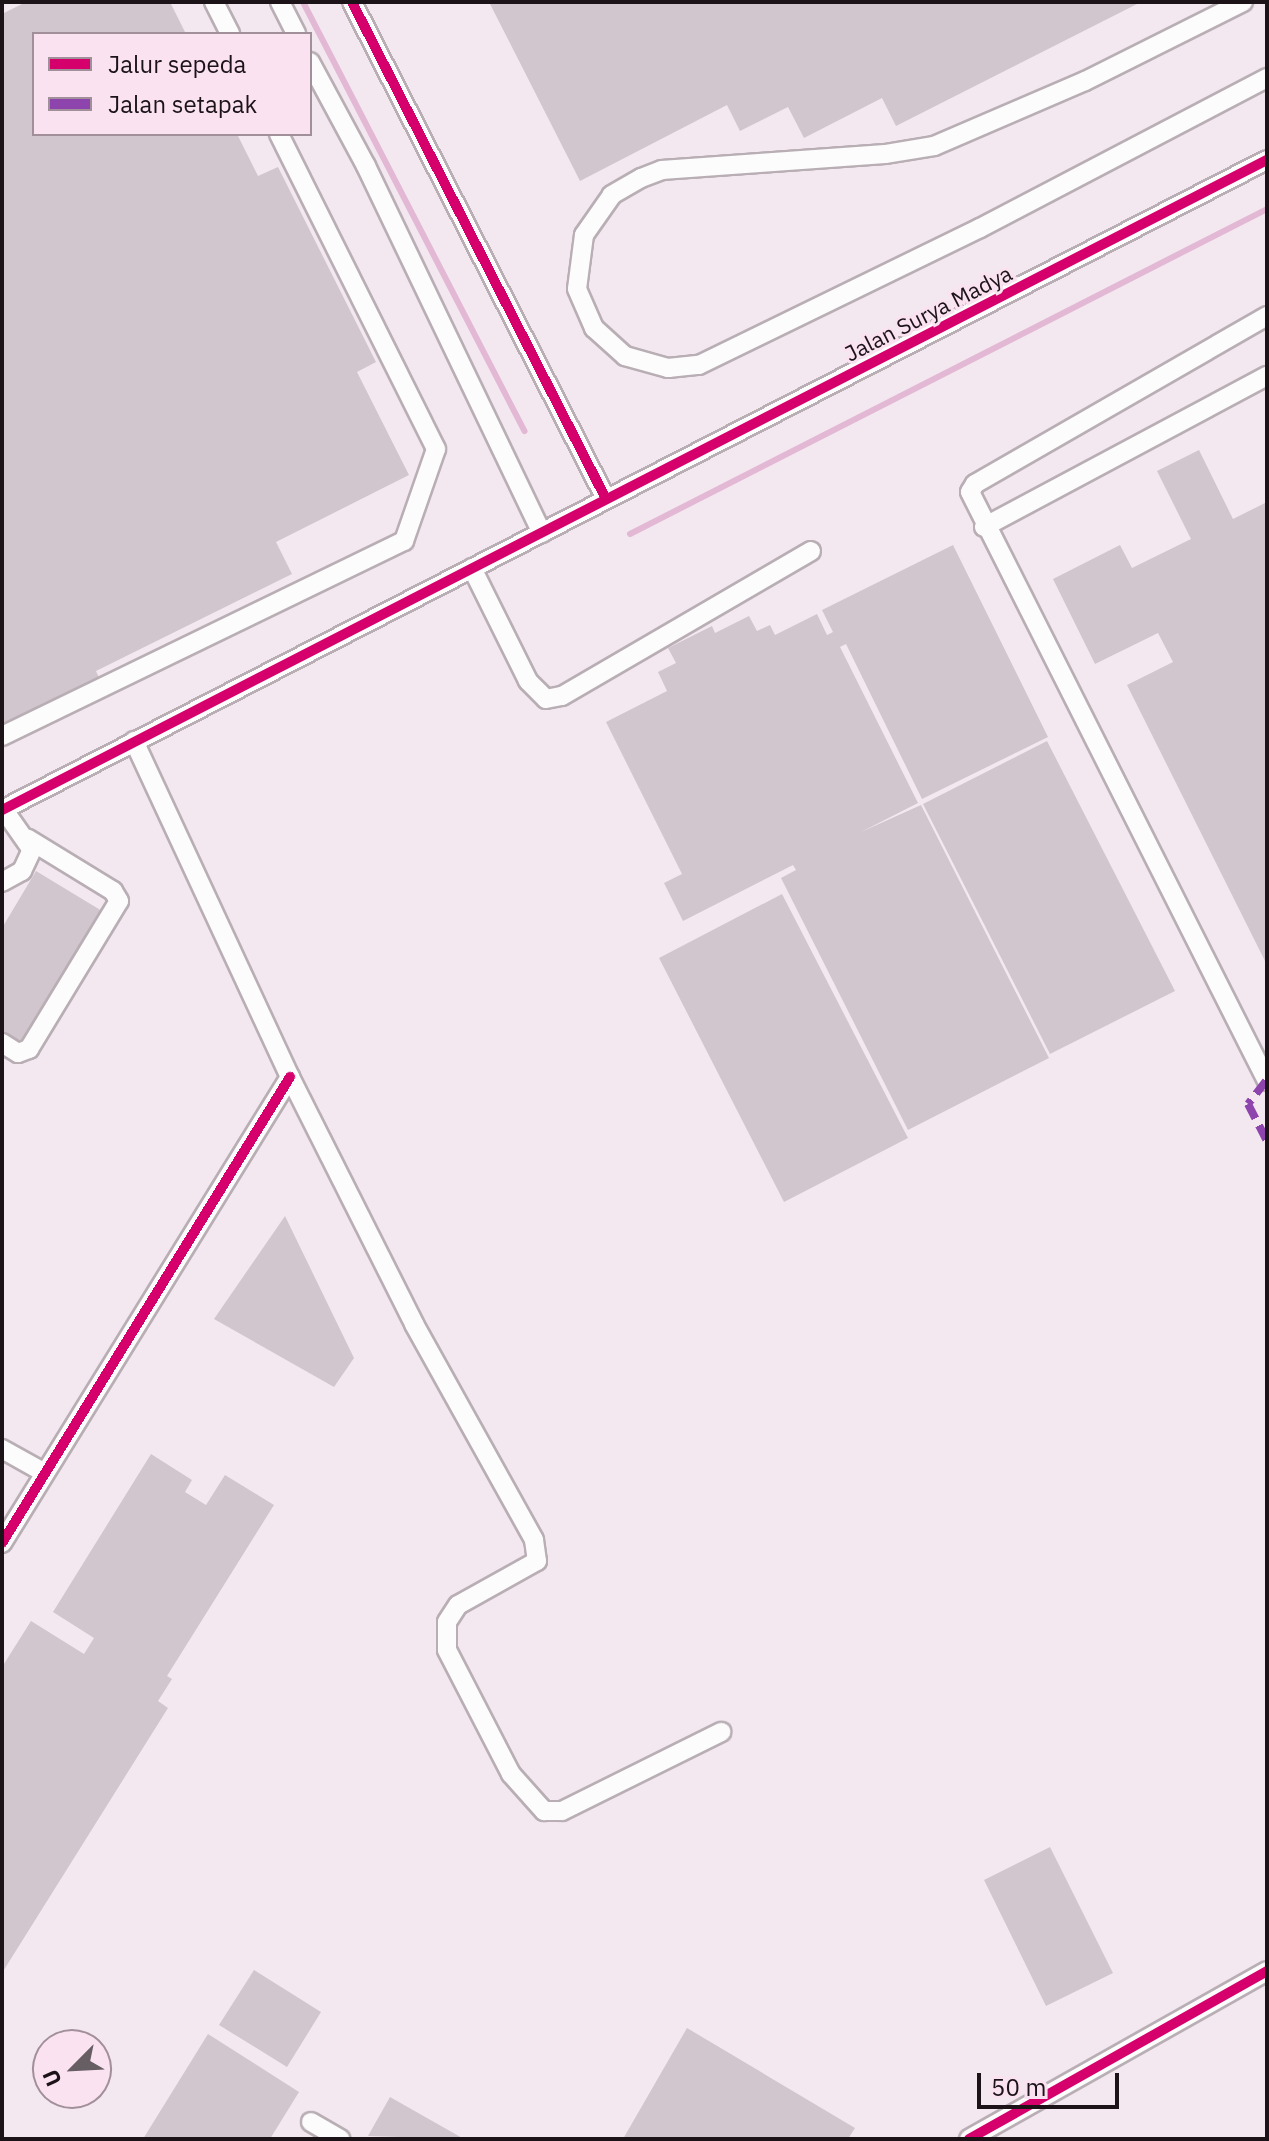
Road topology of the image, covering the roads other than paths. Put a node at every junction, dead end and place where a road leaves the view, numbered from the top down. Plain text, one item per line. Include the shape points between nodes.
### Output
1 (214, 2) edge
2 (280, 2) edge
3 (352, 2) edge
4 (1243, 2) edge
5 (229, 32) edge
6 (295, 32) edge
7 (312, 66) edge
8 (1267, 78) edge
9 (280, 136) edge
10 (1267, 160) edge
11 (1263, 325) edge
12 (1267, 376) edge
13 (606, 499) junction
14 (984, 527) junction
15 (542, 533) junction
16 (811, 551) dead end
17 (472, 568) junction
18 (2, 736) edge
19 (134, 741) junction
20 (3, 810) edge
21 (28, 839) junction
22 (2, 882) edge
23 (2, 1043) edge
24 (290, 1077) junction
25 (1267, 1081) edge
26 (2, 1449) edge
27 (45, 1473) junction
28 (2, 1543) edge
29 (721, 1732) dead end
30 (1267, 1971) edge
31 (311, 2122) dead end
32 (340, 2139) edge
33 (969, 2139) edge

1 - 5 street
2 - 6 street
3 - 13 street
4 - 8 street via 1085,81 934,146 685,168 641,178 612,195 591,222 584,235 577,289 594,328 625,356 668,368 699,365 980,228
7 - 15 street via 366,166
9 - 18 street via 436,449 404,541
10 - 13 street, Jalan Surya Madya
11 - 14 street via 975,484 970,492
12 - 14 street
13 - 15 street, Jalan Surya Madya
14 - 25 street
15 - 17 street, Jalan Surya Madya
16 - 17 street via 562,696 546,699 528,681
17 - 19 street, Jalan Surya Madya
19 - 20 street, Jalan Surya Madya
19 - 24 street
20 - 21 street
21 - 22 street via 29,861
21 - 23 street via 113,891 119,901 29,1049 18,1053
24 - 27 street
24 - 29 street via 414,1324 538,1551 537,1561 458,1605 447,1622 447,1650 511,1774 544,1811 562,1811
26 - 27 street
27 - 28 street
30 - 33 street
31 - 32 street

